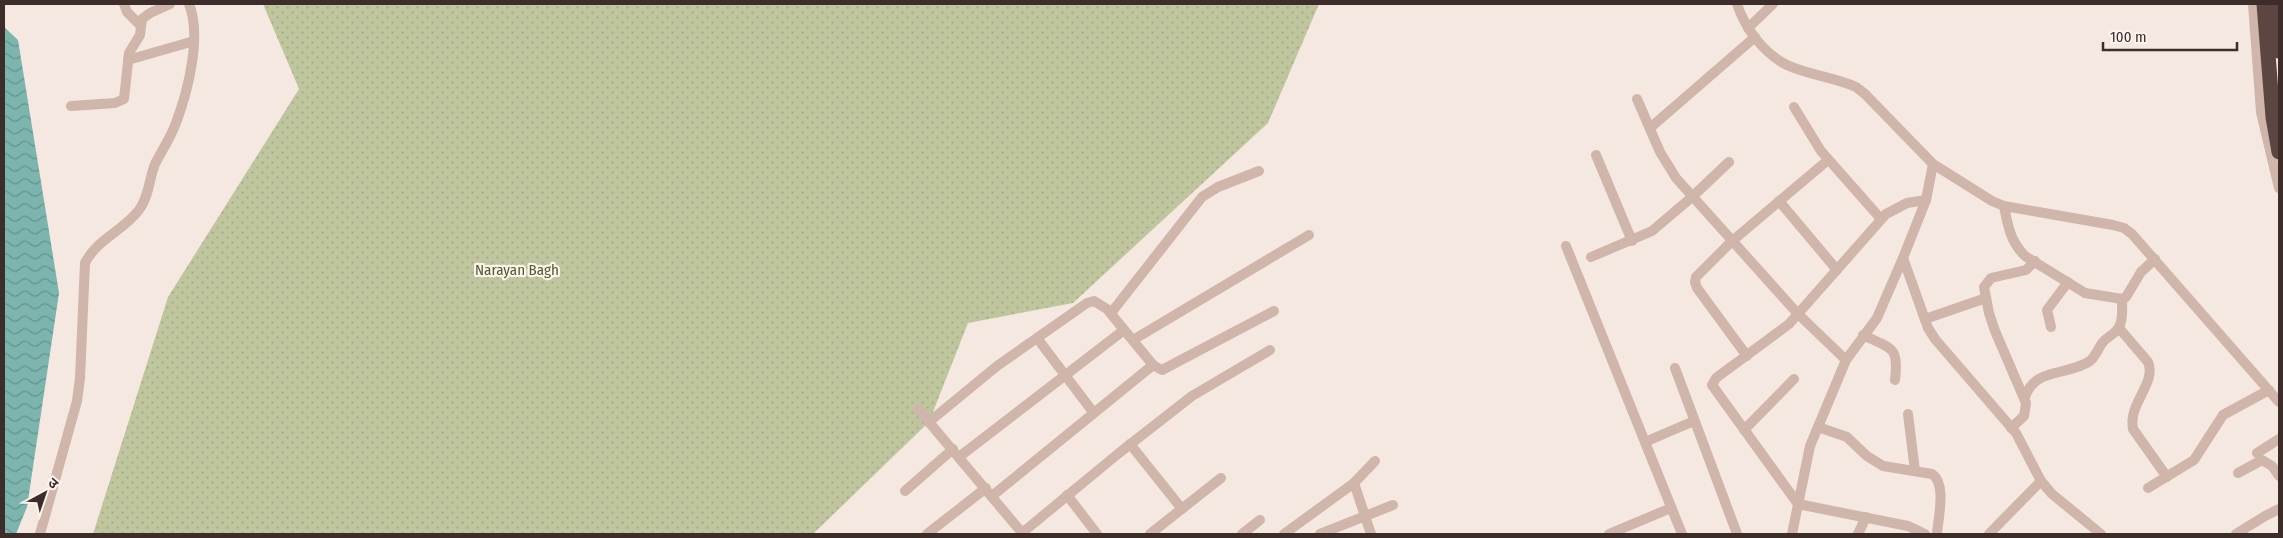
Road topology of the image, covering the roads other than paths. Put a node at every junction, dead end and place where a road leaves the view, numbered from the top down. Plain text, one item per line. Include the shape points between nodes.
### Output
1 (124, 4) edge
2 (170, 4) edge
3 (189, 4) edge
4 (1738, 4) edge
5 (1773, 4) edge
6 (2253, 4) edge
7 (2264, 4) edge
8 (2276, 4) edge
9 (140, 25) junction
10 (1748, 28) junction
11 (1755, 37) junction
12 (194, 41) junction
13 (2279, 51) edge
14 (128, 60) junction
15 (1637, 99) dead end
16 (71, 106) dead end
17 (1794, 107) dead end
18 (1650, 128) junction
19 (2279, 152) edge
20 (1596, 156) dead end
21 (1828, 160) junction
22 (1729, 162) dead end
23 (1933, 164) junction
24 (1259, 171) dead end
25 (2279, 188) edge
26 (1692, 198) junction
27 (1926, 200) junction
28 (1779, 201) junction
29 (2004, 206) junction
30 (1882, 219) junction
31 (1309, 236) dead end
32 (1632, 241) junction
33 (1731, 242) junction
34 (1566, 246) dead end
35 (1591, 257) dead end
36 (1903, 258) junction
37 (2155, 259) junction
38 (2035, 261) junction
39 (1838, 270) junction
40 (2068, 282) junction
41 (1986, 298) junction
42 (2122, 299) junction
43 (1274, 311) dead end
44 (1111, 314) junction
45 (1798, 314) junction
46 (1925, 320) junction
47 (2051, 327) dead end
48 (2118, 328) junction
49 (1124, 330) junction
50 (1863, 336) junction
51 (1036, 338) junction
52 (1132, 340) junction
53 (1270, 350) dead end
54 (1747, 356) junction
55 (1846, 360) junction
56 (1153, 364) junction
57 (1675, 368) dead end
58 (1064, 376) junction
59 (1794, 379) dead end
60 (1895, 380) dead end
61 (2269, 390) junction
62 (2025, 397) junction
63 (2279, 402) edge
64 (918, 409) dead end
65 (1093, 412) junction
66 (1908, 414) dead end
67 (1694, 421) junction
68 (929, 422) junction
69 (1818, 426) junction
70 (2011, 428) junction
71 (1744, 430) junction
72 (2279, 439) edge
73 (1644, 442) junction
74 (1130, 444) junction
75 (2256, 452) dead end
76 (956, 453) junction
77 (1375, 461) dead end
78 (1915, 472) junction
79 (2238, 473) dead end
80 (2279, 476) edge
81 (2167, 477) junction
82 (1221, 478) dead end
83 (2042, 481) junction
84 (1354, 483) junction
85 (2148, 488) dead end
86 (905, 491) dead end
87 (989, 492) junction
88 (1067, 495) junction
89 (1798, 504) junction
90 (1393, 505) dead end
91 (1671, 508) junction
92 (1182, 509) junction
93 (2279, 509) edge
94 (1365, 516) junction
95 (1866, 517) junction
96 (1260, 520) dead end
97 (1296, 525) junction
98 (1624, 531) edge
99 (40, 534) edge
100 (927, 534) edge
101 (1023, 534) edge
102 (1098, 534) edge
103 (1150, 534) edge
104 (1242, 534) edge
105 (1284, 534) edge
106 (1303, 534) edge
107 (1320, 534) edge
108 (1371, 534) edge
109 (1610, 534) edge
110 (1682, 534) edge
111 (1737, 534) edge
112 (1792, 534) edge
113 (1858, 534) edge
114 (1924, 534) edge
115 (1937, 534) edge
116 (1989, 534) edge
117 (2101, 534) edge
118 (2236, 534) edge

1 - 9 street
2 - 9 street via 144,16
3 - 12 street via 193,14
4 - 10 street
5 - 10 street
6 - 25 street via 2261,112
7 - 19 highway
8 - 13 highway
9 - 14 street via 140,35
10 - 11 street
11 - 18 street
11 - 23 street via 1773,56 1788,65 1844,82 1865,94
12 - 14 street
12 - 99 street via 188,80 176,123 155,165 146,199 132,217 100,243 85,263 77,401
14 - 16 street via 126,96 121,102
15 - 18 street
17 - 21 street
18 - 26 street via 1666,165
20 - 32 street
21 - 28 street
21 - 30 street
22 - 26 street
23 - 27 street
23 - 29 street
24 - 44 street via 1218,186 1202,197
26 - 32 street via 1652,231
26 - 33 street
27 - 30 street via 1894,208
27 - 36 street
28 - 33 street
28 - 39 street
29 - 37 street via 2124,228
29 - 38 street via 2010,236 2018,248
30 - 39 street
31 - 52 street
32 - 35 street
33 - 45 street
33 - 54 street via 1695,282
34 - 73 street
36 - 46 street
36 - 50 street via 1877,318
37 - 42 street via 2141,272
37 - 61 street
38 - 40 street
38 - 41 street via 2026,270 1988,280 1984,287
39 - 45 street
40 - 42 street via 2092,295
40 - 47 street via 2047,310
41 - 46 street
41 - 62 street via 1995,331
42 - 48 street
43 - 56 street via 1168,369 1162,370
44 - 49 street
44 - 51 street via 1101,304 1087,303
45 - 54 street
45 - 55 street
46 - 70 street via 1935,339
48 - 62 street via 2088,361 2041,377 2030,385
48 - 81 street via 2151,368 2131,419 2133,429
49 - 52 street
49 - 58 street
50 - 55 street
50 - 60 street via 1894,352 1897,362
51 - 58 street
51 - 68 street
52 - 56 street
53 - 74 street via 1192,396
54 - 71 street via 1716,378 1712,385
55 - 69 street
56 - 65 street
57 - 67 street
58 - 65 street
58 - 76 street
59 - 71 street
61 - 63 street
61 - 81 street via 2223,415 2194,460
62 - 70 street via 2024,416
64 - 68 street
65 - 87 street
66 - 78 street
67 - 73 street
67 - 111 street
68 - 76 street
69 - 78 street via 1847,438 1883,466
69 - 89 street via 1810,446
70 - 83 street
71 - 89 street
72 - 75 street
73 - 91 street
74 - 88 street
74 - 92 street
76 - 86 street
76 - 87 street
77 - 84 street
78 - 115 street via 1932,474 1939,483
79 - 80 street via 2262,460
81 - 85 street
82 - 92 street
83 - 116 street
83 - 117 street via 2052,494
84 - 94 street
84 - 97 street
87 - 100 street
87 - 101 street
88 - 101 street
88 - 102 street
89 - 95 street
89 - 112 street
90 - 94 street
91 - 98 street
91 - 110 street
92 - 103 street
93 - 118 street
94 - 107 street
94 - 108 street
95 - 113 street
95 - 114 street via 1908,526
96 - 104 street
97 - 105 street
97 - 106 street
98 - 109 street

